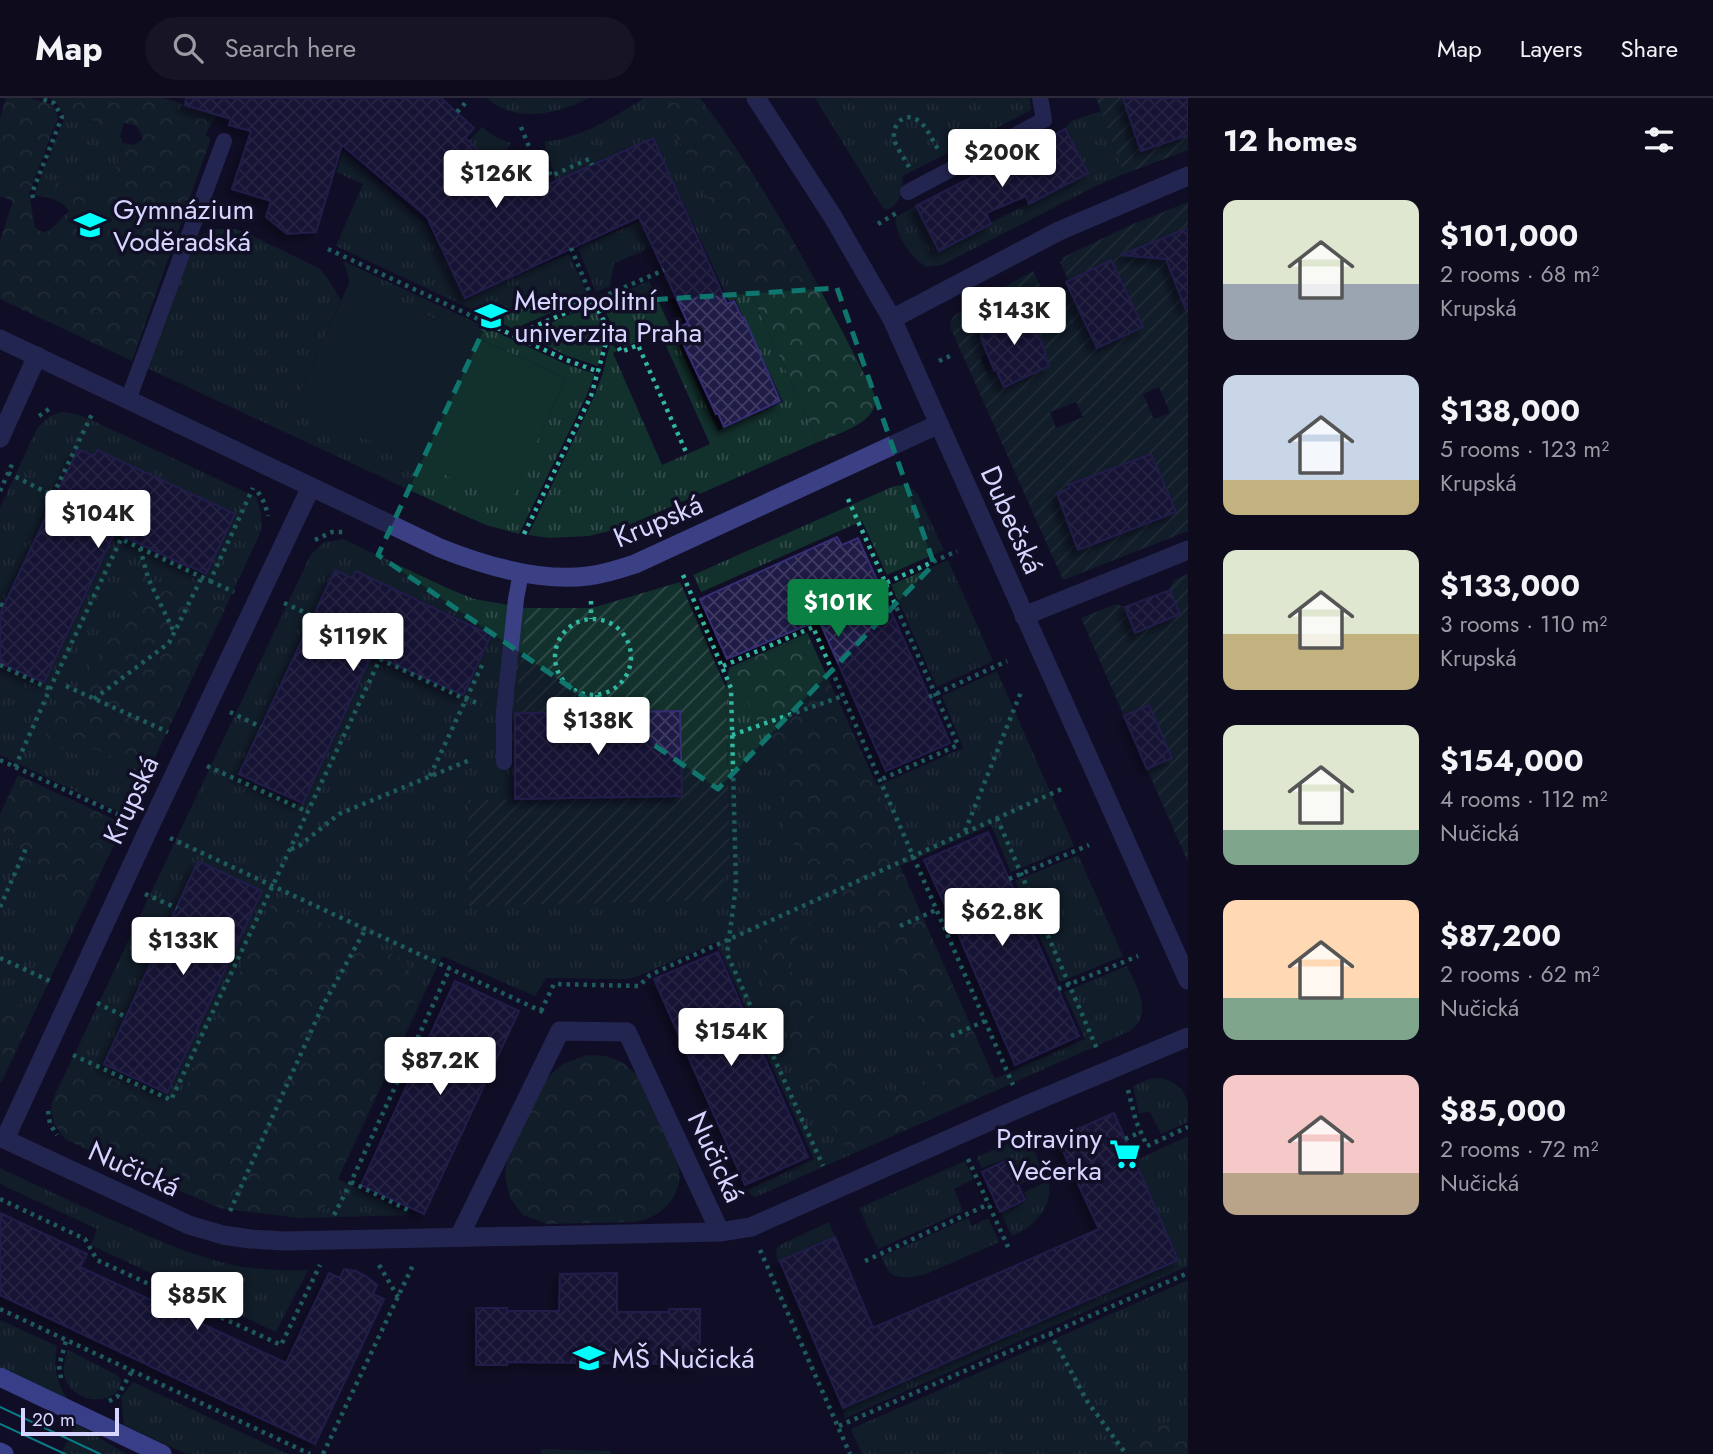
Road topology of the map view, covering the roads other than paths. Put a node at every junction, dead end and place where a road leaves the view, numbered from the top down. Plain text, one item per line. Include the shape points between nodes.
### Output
1 (756, 98) edge
2 (1040, 98) edge
3 (224, 141) dead end
4 (1188, 176) edge
5 (914, 189) road end
6 (892, 319) junction
7 (0, 339) edge
8 (37, 356) junction
9 (128, 400) junction
10 (939, 424) junction
11 (0, 438) edge
12 (312, 487) junction
13 (1188, 550) edge
14 (521, 572) junction
15 (1024, 616) junction
16 (504, 762) dead end
17 (1188, 981) edge
18 (1188, 1037) edge
19 (2, 1138) edge
20 (720, 1232) junction
21 (459, 1237) junction
22 (0, 1377) edge
23 (162, 1454) edge

1 - 6 street, Dubečská
2 - 5 lane via 1044,120
3 - 9 lane
4 - 6 street via 1059,230
6 - 10 street, Dubečská
7 - 8 street, Krupská
8 - 9 street, Krupská
8 - 11 street
9 - 12 street, Krupská
10 - 14 street, Krupská via 635,564 579,577
10 - 15 street, Dubečská
12 - 14 street, Krupská via 440,548
12 - 19 street, Krupská
13 - 15 street
14 - 16 lane via 504,712
15 - 17 street, Dubečská
18 - 20 street, Nučická via 751,1227
19 - 21 street, Nučická via 189,1225 223,1236 285,1241
20 - 21 street, Nučická
20 - 21 street, Nučická via 627,1032 560,1031
22 - 23 main road

